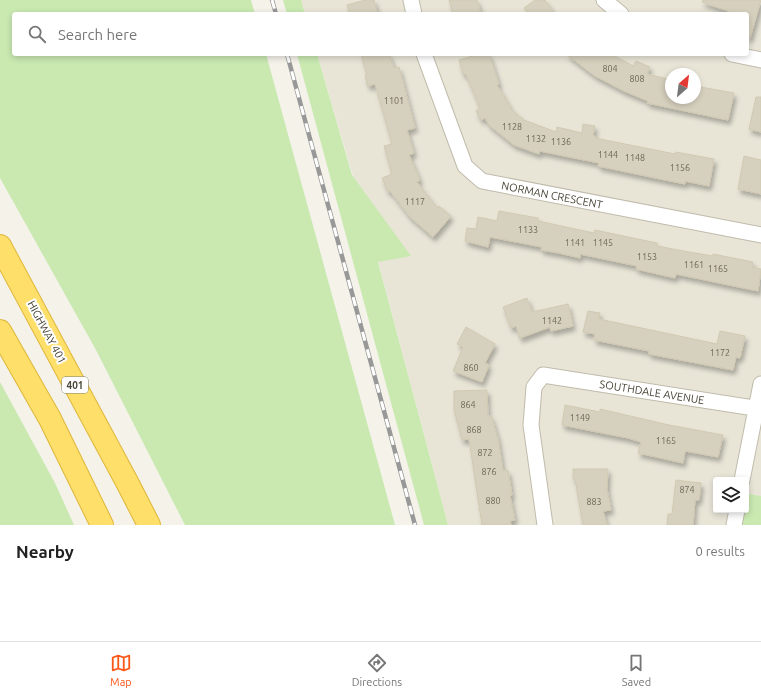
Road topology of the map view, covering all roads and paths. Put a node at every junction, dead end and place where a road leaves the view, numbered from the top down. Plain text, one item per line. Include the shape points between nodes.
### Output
1 (411, 0) edge
2 (604, 0) edge
3 (414, 12) edge
4 (619, 12) edge
5 (425, 56) edge
6 (742, 56) edge
7 (761, 60) edge
8 (761, 235) edge
9 (0, 246) edge
10 (0, 332) edge
11 (761, 384) edge
12 (759, 408) edge
13 (743, 477) edge
14 (736, 513) edge
15 (102, 525) edge
16 (148, 525) edge
17 (545, 525) edge
18 (734, 525) edge

1 - 3 street
2 - 4 street
5 - 8 street, NORMAN CRESCENT via 465,166 482,181
6 - 7 street
9 - 16 highway, HIGHWAY 401 / 401
10 - 15 highway via 50,419
11 - 12 street
12 - 13 street
12 - 17 street, SOUTHDALE AVENUE via 543,375 534,387 531,425
14 - 18 street

